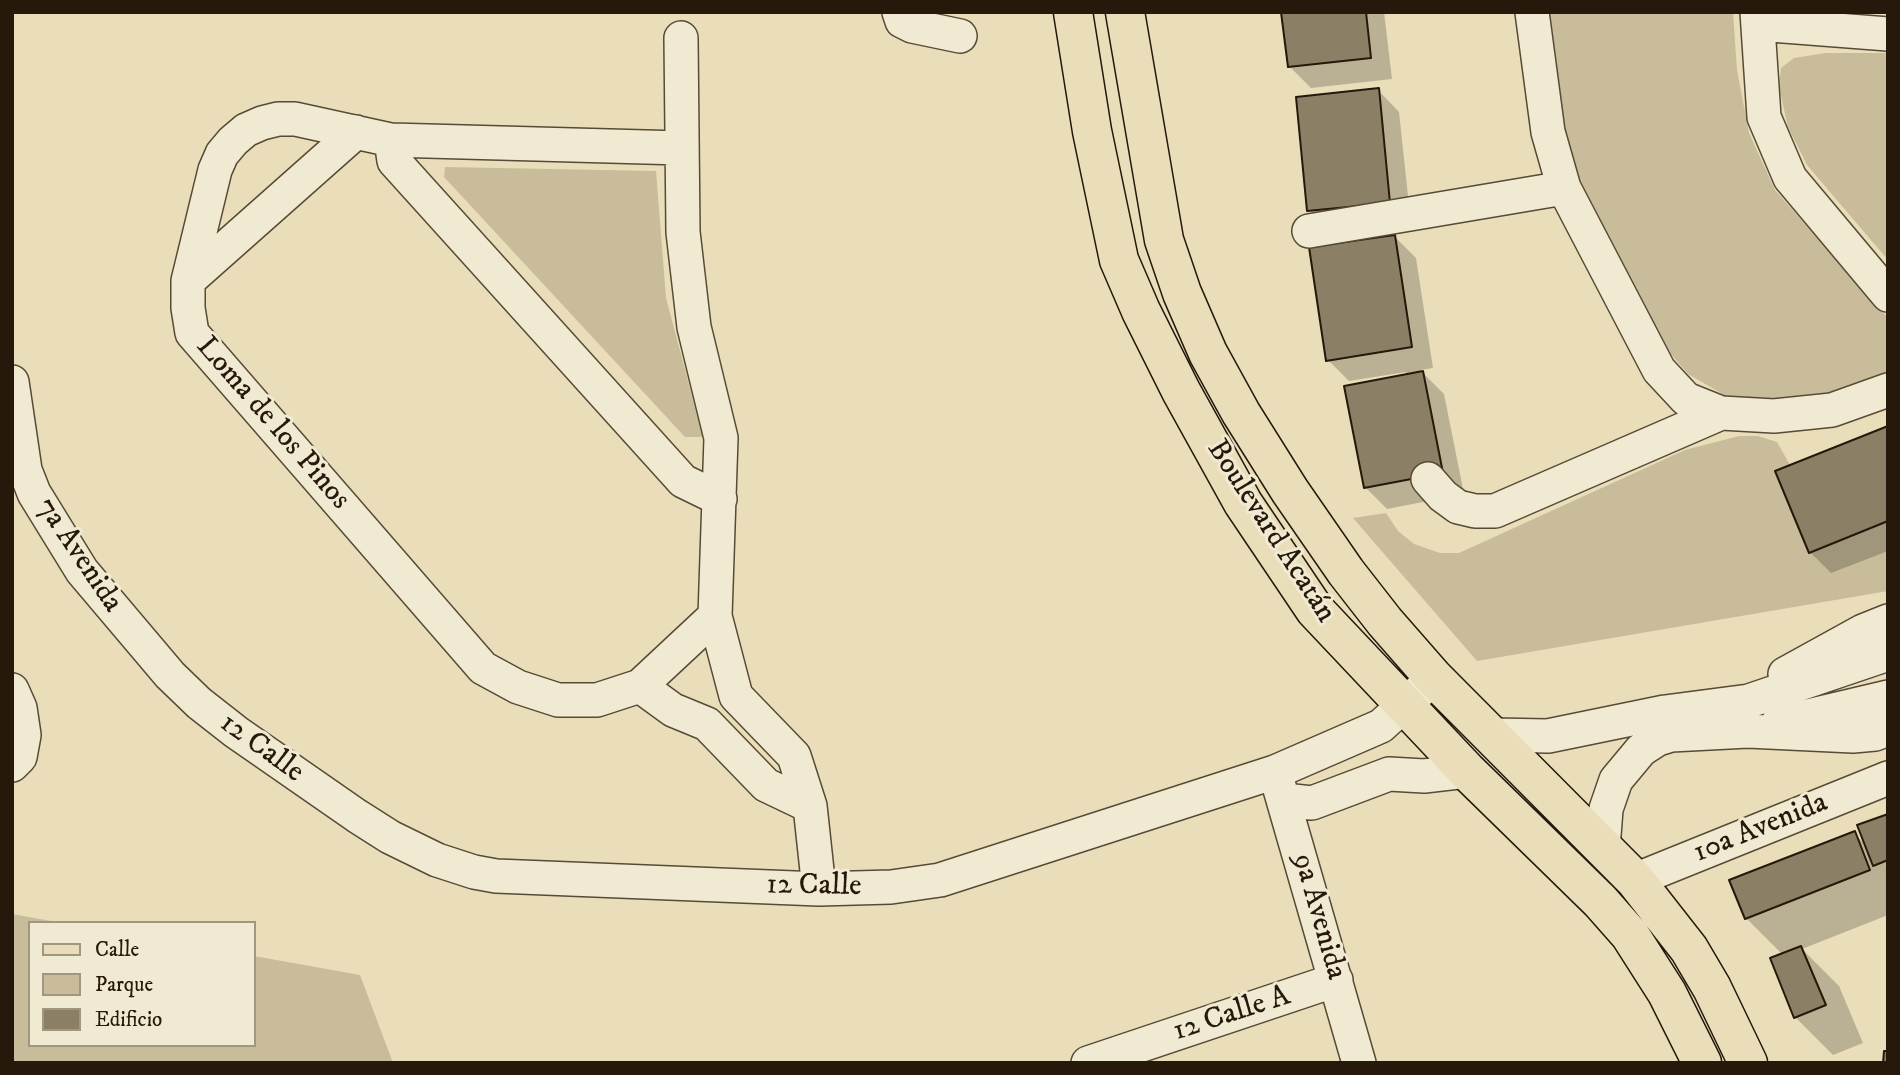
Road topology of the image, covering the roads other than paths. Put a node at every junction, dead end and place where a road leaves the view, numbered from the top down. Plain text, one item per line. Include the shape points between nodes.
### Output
1 (899, 12) edge
2 (1073, 12) edge
3 (1125, 12) edge
4 (1532, 12) edge
5 (1758, 18) edge
6 (1888, 34) edge
7 (960, 36) dead end
8 (681, 38) dead end
9 (355, 132) junction
10 (391, 140) junction
11 (682, 148) junction
12 (1564, 188) junction
13 (1309, 231) dead end
14 (188, 281) junction
15 (1888, 295) edge
16 (12, 382) edge
17 (1888, 390) edge
18 (1721, 413) junction
19 (1428, 479) dead end
20 (720, 499) junction
21 (715, 616) junction
22 (1888, 621) edge
23 (1888, 654) edge
24 (1434, 678) junction
25 (640, 686) junction
26 (12, 690) edge
27 (736, 696) junction
28 (1888, 697) edge
29 (199, 703) joint
30 (1392, 716) junction
31 (1749, 716) junction
32 (707, 724) junction
33 (1888, 729) edge
34 (1492, 735) junction
35 (12, 765) edge
36 (1467, 771) junction
37 (1389, 774) junction
38 (1888, 778) edge
39 (1280, 786) junction
40 (810, 806) junction
41 (1604, 849) junction
42 (1635, 880) junction
43 (819, 889) junction
44 (1336, 980) junction
45 (1088, 1063) edge
46 (1359, 1063) edge
47 (1702, 1063) edge
48 (1748, 1063) edge

1 - 7 street via 902,21 912,26
2 - 30 main road, Boulevard Acatán via 1119,260 1141,311 1251,514
3 - 24 main road, Boulevard Acatán via 1164,240 1209,354 1290,491 1346,572
4 - 12 street via 1548,132
5 - 6 street
5 - 15 street via 1764,117 1790,178
8 - 11 street
9 - 10 street, Loma de los Pinos
9 - 14 street
9 - 14 street, Loma de los Pinos via 278,119 246,130 233,141 215,170
10 - 11 street, Loma de los Pinos
10 - 20 street via 394,161 683,481
11 - 20 street via 683,232 694,327 721,438
12 - 13 street
12 - 18 street via 1659,370 1686,400
14 - 25 street, Loma de los Pinos via 192,333 483,668 518,687 558,699 597,700
16 - 29 street, 7a Avenida via 25,470 49,520 97,590
17 - 18 street via 1832,410 1774,416
18 - 19 street via 1495,511 1458,507
20 - 21 street
21 - 25 street, Loma de los Pinos
21 - 27 street
22 - 31 street via 1789,671
23 - 31 street
24 - 30 street, 12 Calle
24 - 34 main road, Boulevard Acatán
25 - 32 street via 673,710
26 - 35 street via 24,735 20,757
27 - 32 street
27 - 40 street via 794,756
28 - 31 street
29 - 43 street, 12 Calle via 366,822 456,867 496,876
30 - 36 main road, Boulevard Acatán
30 - 37 street
30 - 39 street, 12 Calle
31 - 33 street via 1853,736
31 - 34 street via 1665,712 1548,736
31 - 41 street via 1658,739 1641,750 1616,780 1606,809
32 - 40 street via 766,785
34 - 41 main road, Boulevard Acatán
36 - 37 street
36 - 47 main road, Boulevard Acatán via 1630,935 1667,993
37 - 39 street via 1312,803
38 - 42 street, 10a Avenida
39 - 43 street, 12 Calle via 940,880
39 - 44 street, 9a Avenida
40 - 43 street
41 - 42 main road, Boulevard Acatán
42 - 48 main road, Boulevard Acatán via 1689,949
44 - 45 street, 12 Calle A
44 - 46 street, 9a Avenida

